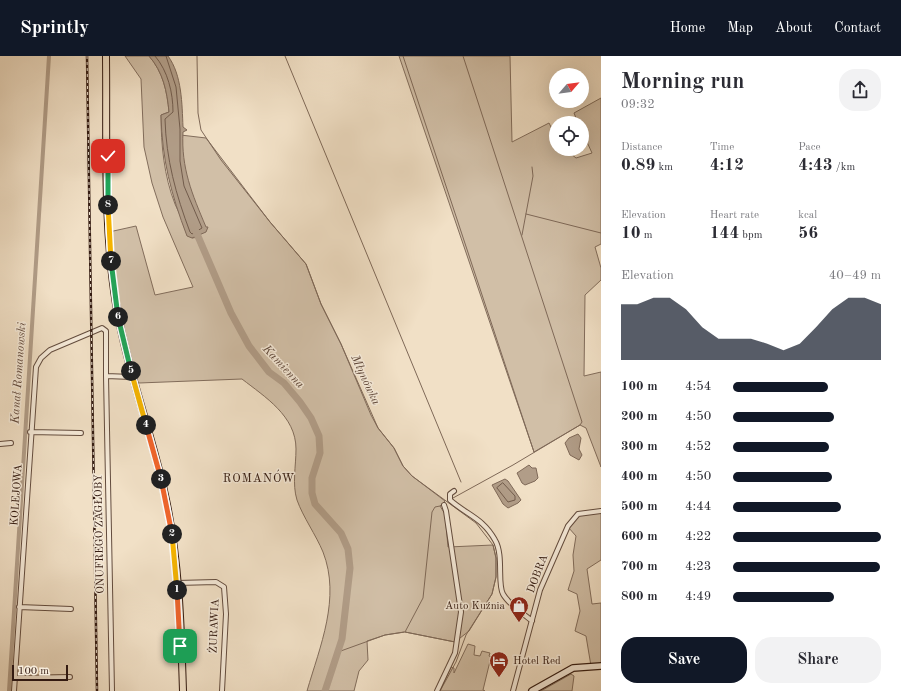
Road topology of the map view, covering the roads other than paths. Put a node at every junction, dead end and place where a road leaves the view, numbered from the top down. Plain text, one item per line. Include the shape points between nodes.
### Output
1 (106, 56) edge
2 (104, 329) joint
3 (106, 376) junction
4 (132, 377) junction
5 (30, 432) junction
6 (81, 433) dead end
7 (11, 443) dead end
8 (0, 444) edge
9 (454, 491) dead end
10 (444, 505) dead end
11 (601, 511) edge
12 (177, 583) junction
13 (19, 607) junction
14 (71, 609) dead end
15 (532, 621) junction
16 (601, 666) edge
17 (70, 677) dead end
18 (15, 678) junction
19 (14, 691) edge
20 (112, 691) edge
21 (182, 691) edge
22 (222, 691) edge
23 (437, 691) edge
24 (513, 691) edge
25 (532, 691) edge

1 - 4 main road via 110,248 118,319
2 - 3 street, ONUFREGO ZAGŁOBY
2 - 5 street, KOLEJOWA via 101,328 50,350 41,358 34,374
3 - 4 street
3 - 20 street, ONUFREGO ZAGŁOBY
4 - 12 main road via 165,495
5 - 6 street
5 - 13 street, KOLEJOWA
7 - 8 street
9 - 15 street via 450,500 481,522 496,542 503,595
10 - 23 street via 461,612 455,653
11 - 15 street, DOBRA via 582,512 570,522 540,590
12 - 21 main road
12 - 22 street, ŻURAWIA via 216,582 224,586 226,614
13 - 14 street
13 - 18 street, KOLEJOWA
15 - 24 street, DOBRA
16 - 25 street via 573,668
17 - 18 street
18 - 19 street, KOLEJOWA

